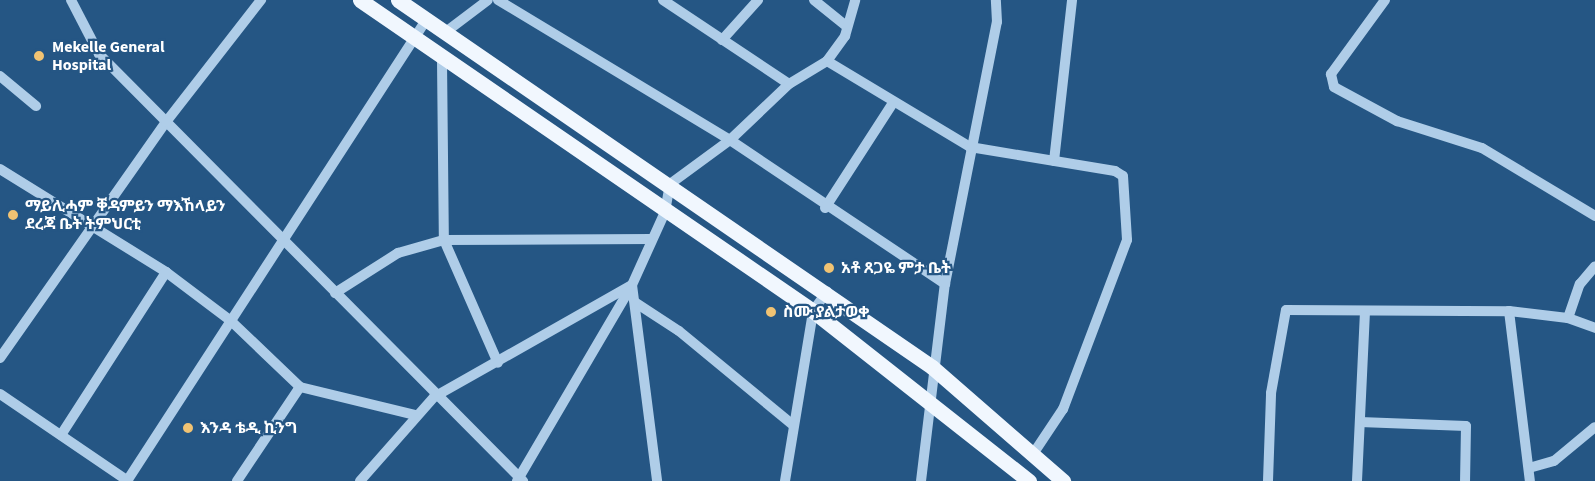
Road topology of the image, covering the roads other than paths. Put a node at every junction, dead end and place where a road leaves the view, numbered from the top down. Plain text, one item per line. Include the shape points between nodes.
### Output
1 (71, 0) edge
2 (261, 0) edge
3 (360, 0) edge
4 (398, 0) edge
5 (488, 0) edge
6 (498, 0) edge
7 (663, 0) edge
8 (758, 0) edge
9 (814, 0) edge
10 (855, 0) edge
11 (996, 0) edge
12 (1072, 0) edge
13 (1385, 0) edge
14 (426, 20) junction
15 (845, 25) junction
16 (447, 31) junction
17 (722, 40) junction
18 (414, 41) junction
19 (442, 61) junction
20 (826, 61) junction
21 (0, 76) edge
22 (789, 84) junction
23 (893, 103) junction
24 (36, 106) dead end
25 (166, 122) junction
26 (730, 140) junction
27 (970, 147) junction
28 (1054, 161) junction
29 (0, 170) edge
30 (670, 184) junction
31 (825, 208) junction
32 (665, 212) junction
33 (1595, 216) edge
34 (93, 223) junction
35 (284, 239) junction
36 (652, 239) junction
37 (444, 240) junction
38 (1595, 266) edge
39 (166, 272) junction
40 (945, 284) junction
41 (633, 285) junction
42 (827, 292) junction
43 (335, 293) junction
44 (636, 303) junction
45 (813, 311) junction
46 (1509, 311) junction
47 (1365, 312) junction
48 (1568, 318) junction
49 (231, 321) junction
50 (1595, 328) edge
51 (0, 358) edge
52 (498, 363) junction
53 (932, 367) junction
54 (300, 387) junction
55 (0, 394) edge
56 (434, 397) junction
57 (932, 401) junction
58 (415, 415) junction
59 (1360, 422) junction
60 (792, 424) junction
61 (1595, 427) edge
62 (61, 435) junction
63 (1033, 453) junction
64 (1529, 468) junction
65 (520, 480) edge
66 (127, 481) edge
67 (237, 481) edge
68 (360, 481) edge
69 (657, 481) edge
70 (785, 481) edge
71 (921, 481) edge
72 (1029, 481) edge
73 (1064, 481) edge
74 (1268, 481) edge
75 (1357, 481) edge
76 (1465, 481) edge
77 (1530, 481) edge

1 - 25 street via 99,54
2 - 25 street
3 - 18 main road
4 - 14 main road
5 - 16 street
6 - 26 street
7 - 17 street
8 - 17 street
9 - 15 street
10 - 15 street
11 - 27 street via 997,22
12 - 28 street
13 - 33 street via 1331,74 1334,87 1397,122 1482,148
14 - 16 main road
14 - 18 street
15 - 20 street via 844,36
16 - 30 main road
17 - 22 street
18 - 19 main road
18 - 35 street
19 - 32 main road
19 - 37 street
20 - 22 street
20 - 23 street
21 - 24 street
22 - 26 street
23 - 27 street
23 - 31 street
25 - 34 street
25 - 35 street
26 - 30 street
26 - 31 street
27 - 28 street
27 - 40 street
28 - 63 street via 1123,176 1127,240 1063,409
29 - 34 street
30 - 32 street
30 - 42 main road
31 - 40 street
32 - 36 street
32 - 45 main road
34 - 39 street
34 - 51 street
35 - 43 street
35 - 49 street
36 - 37 street
36 - 41 street
37 - 43 street via 398,253
37 - 52 street
38 - 48 street via 1580,284
39 - 49 street
39 - 62 street
40 - 53 street
41 - 44 street
41 - 52 street
41 - 65 street
42 - 45 street
42 - 53 main road
43 - 56 street
44 - 60 street via 679,331
44 - 69 street
45 - 57 main road
45 - 60 street
46 - 47 street
46 - 48 street
46 - 64 street
47 - 59 street
47 - 74 street via 1286,310 1271,393
48 - 50 street
49 - 54 street
49 - 66 street
52 - 56 street
53 - 57 street
53 - 63 main road
54 - 58 street
54 - 67 street
55 - 62 street
56 - 58 street
56 - 65 street
57 - 71 street
57 - 72 main road
58 - 68 street
59 - 75 street
59 - 76 street via 1466,426
60 - 70 street
61 - 64 street via 1554,461
62 - 66 street
63 - 73 main road
64 - 77 street

